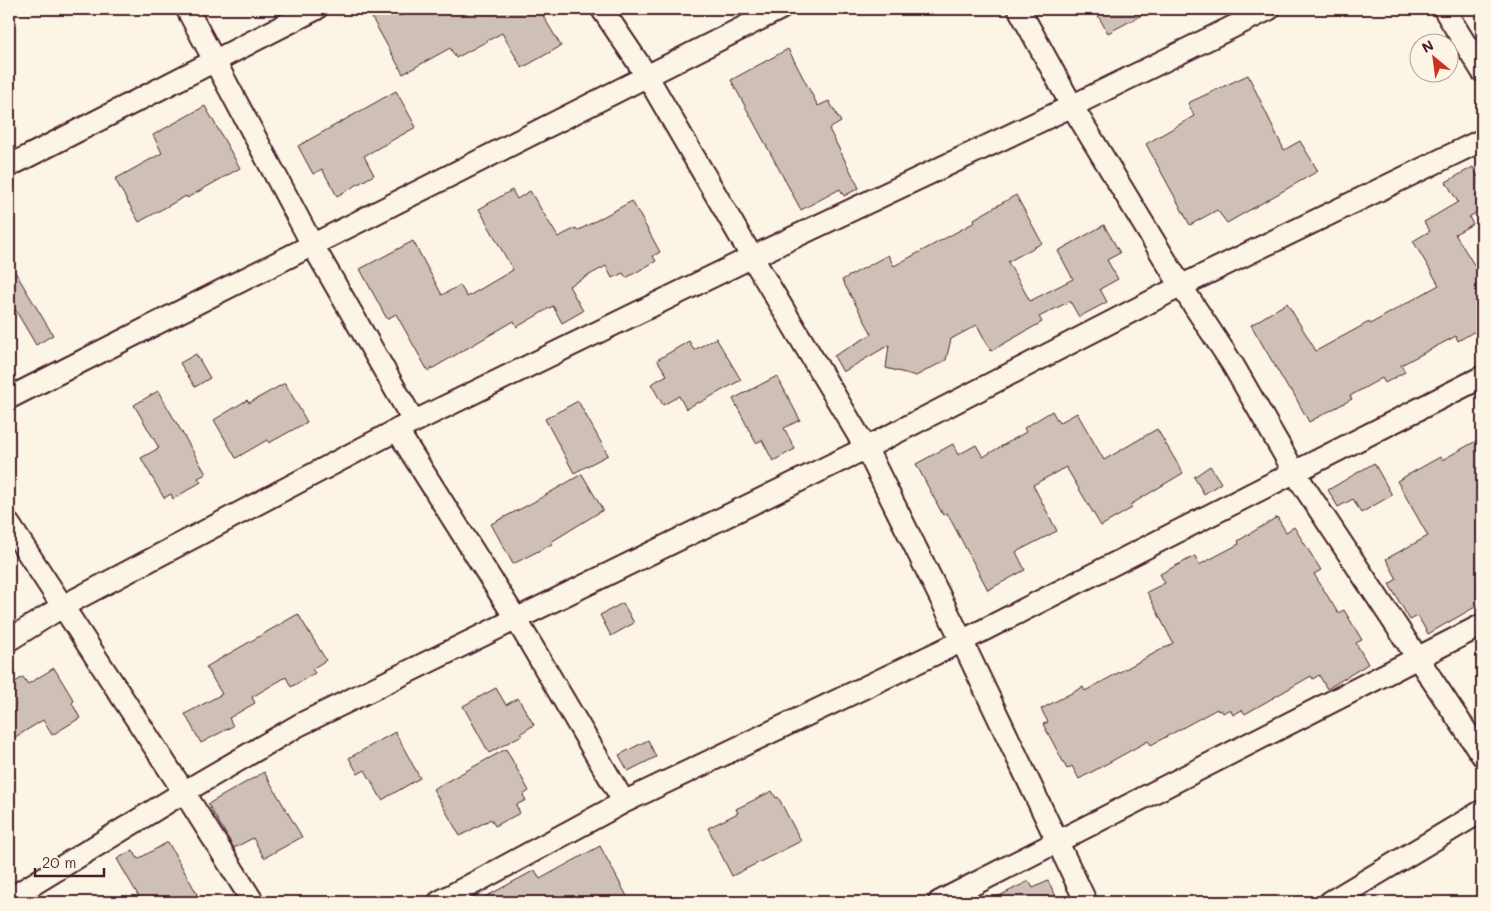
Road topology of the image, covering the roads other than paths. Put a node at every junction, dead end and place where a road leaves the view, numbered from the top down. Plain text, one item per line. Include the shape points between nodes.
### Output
1 (187, 9) edge
2 (316, 9) edge
3 (602, 9) edge
4 (780, 9) edge
5 (1019, 9) edge
6 (1269, 9) edge
7 (1444, 9) edge
8 (215, 61) junction
9 (1482, 71) edge
10 (647, 76) junction
11 (1072, 106) junction
12 (1482, 140) edge
13 (9, 166) edge
14 (312, 244) junction
15 (752, 257) junction
16 (1181, 286) junction
17 (1482, 377) edge
18 (9, 398) edge
19 (406, 426) junction
20 (866, 448) junction
21 (1295, 473) junction
22 (9, 524) edge
23 (63, 606) junction
24 (516, 619) junction
25 (1482, 625) edge
26 (9, 640) edge
27 (962, 641) junction
28 (1419, 658) junction
29 (1482, 754) edge
30 (184, 792) junction
31 (624, 802) junction
32 (1482, 811) edge
33 (1058, 842) junction
34 (9, 900) edge
35 (254, 902) edge
36 (439, 902) edge
37 (939, 902) edge
38 (1086, 902) edge
39 (1330, 902) edge

1 - 8 street
2 - 8 street
3 - 10 street
4 - 10 street
5 - 11 street
6 - 11 street
7 - 9 street
8 - 13 street
8 - 14 street
10 - 14 street
10 - 15 street
11 - 15 street
11 - 16 street
12 - 16 street
14 - 18 street
14 - 19 street
15 - 19 street
15 - 20 street
16 - 20 street
16 - 21 street via 1234,365
17 - 21 street
19 - 23 street
19 - 24 street
20 - 24 street
20 - 27 street
21 - 27 street
21 - 28 street
22 - 23 street
23 - 26 street
23 - 30 street
24 - 30 street via 300,725
24 - 31 street
25 - 28 street
27 - 31 street
27 - 33 street
28 - 29 street
28 - 33 street
30 - 34 street
30 - 35 street
31 - 36 street
32 - 39 street
33 - 37 street
33 - 38 street

